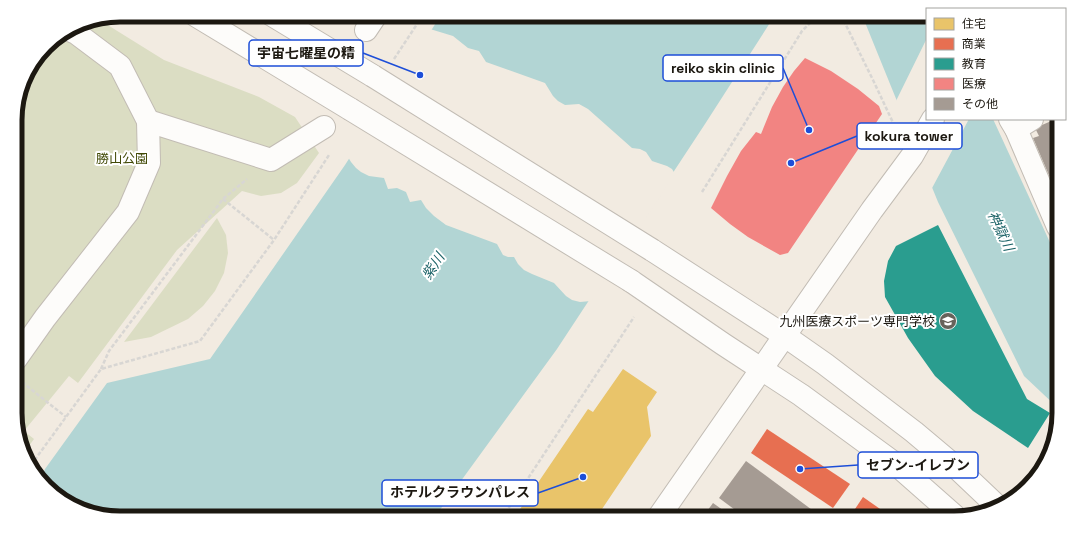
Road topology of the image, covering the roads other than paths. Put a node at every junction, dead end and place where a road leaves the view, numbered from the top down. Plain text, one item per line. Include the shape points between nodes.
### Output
1 (207, 22) edge
2 (284, 22) edge
3 (75, 33) edge
4 (932, 120) edge
5 (148, 121) junction
6 (1019, 122) edge
7 (324, 127) dead end
8 (1052, 211) edge
9 (785, 336) junction
10 (22, 351) edge
11 (762, 370) junction
12 (993, 503) edge
13 (663, 511) edge
14 (949, 511) edge

1 - 11 street, bridge via 632,281
2 - 9 street, bridge via 652,250
3 - 5 street via 120,66
4 - 9 street via 912,156
5 - 7 street via 271,160
5 - 10 street via 149,163 128,212
6 - 8 street
9 - 11 street
9 - 12 street via 914,432
11 - 13 street
11 - 14 street via 801,395 898,466

